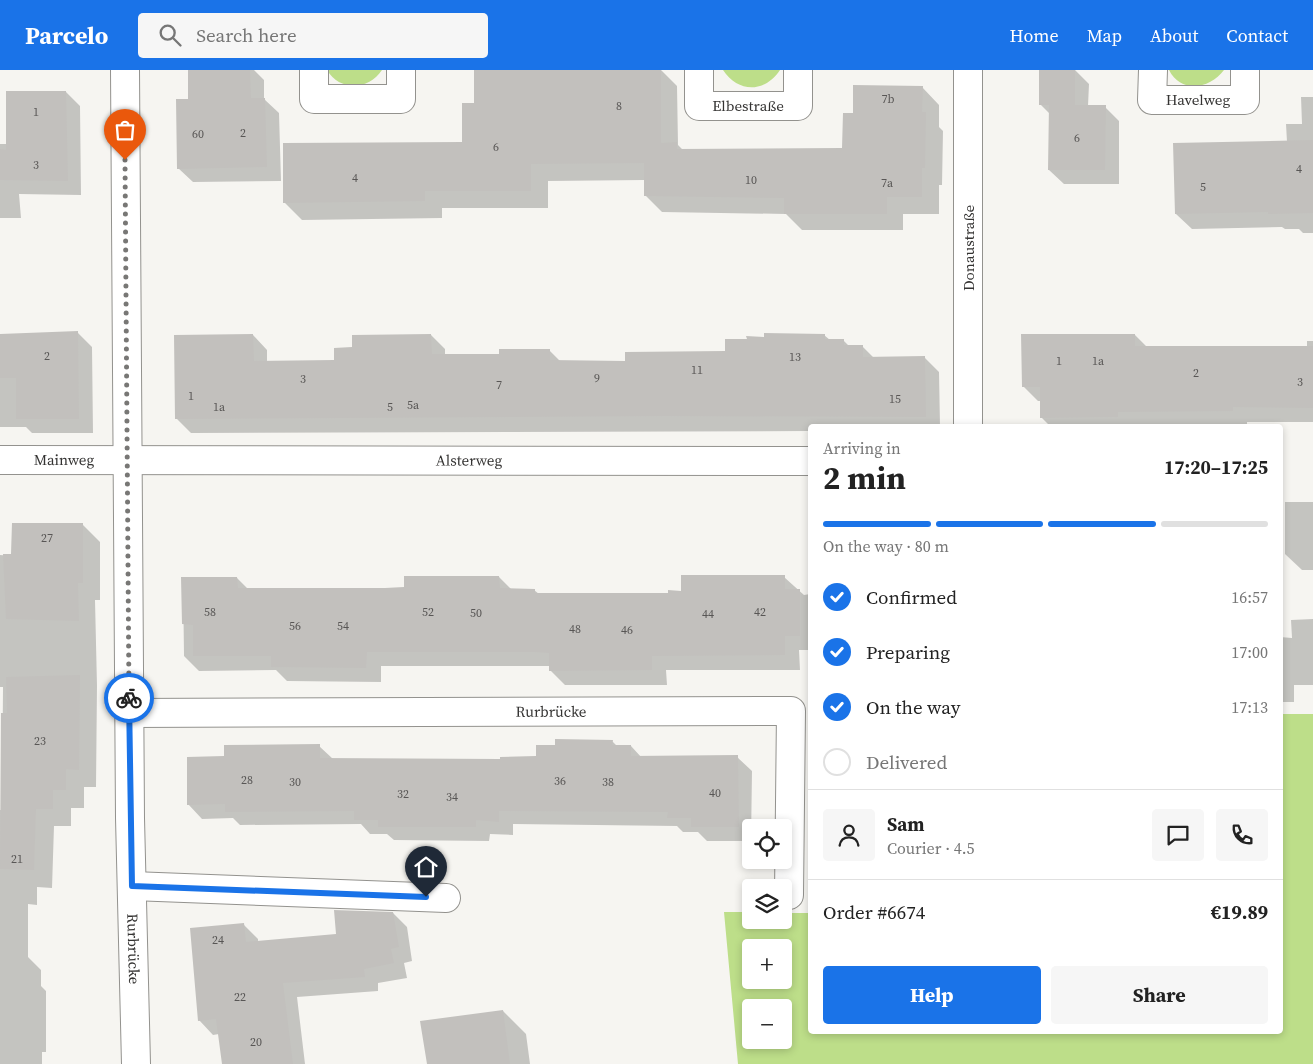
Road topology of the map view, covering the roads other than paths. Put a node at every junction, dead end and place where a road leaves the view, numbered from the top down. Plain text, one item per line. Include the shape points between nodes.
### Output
1 (124, 70) edge
2 (314, 70) edge
3 (401, 70) edge
4 (699, 70) edge
5 (798, 70) edge
6 (968, 70) edge
7 (1152, 70) edge
8 (1245, 70) edge
9 (968, 424) edge
10 (0, 460) edge
11 (127, 460) junction
12 (808, 461) edge
13 (129, 712) junction
14 (789, 879) edge
15 (132, 886) junction
16 (446, 898) dead end
17 (136, 1064) edge

1 - 11 street, Rurbrücke
2 - 3 street via 314,99 401,99
4 - 5 street, Elbestraße via 699,106 798,106
6 - 9 street, Donaustraße
7 - 8 street, Havelweg via 1152,100 1245,100
10 - 11 street, Mainweg
11 - 12 street, Alsterweg
11 - 13 street, Rurbrücke
13 - 14 street, Rurbrücke via 791,711
13 - 15 street, Rurbrücke
15 - 16 street
15 - 17 street, Rurbrücke

